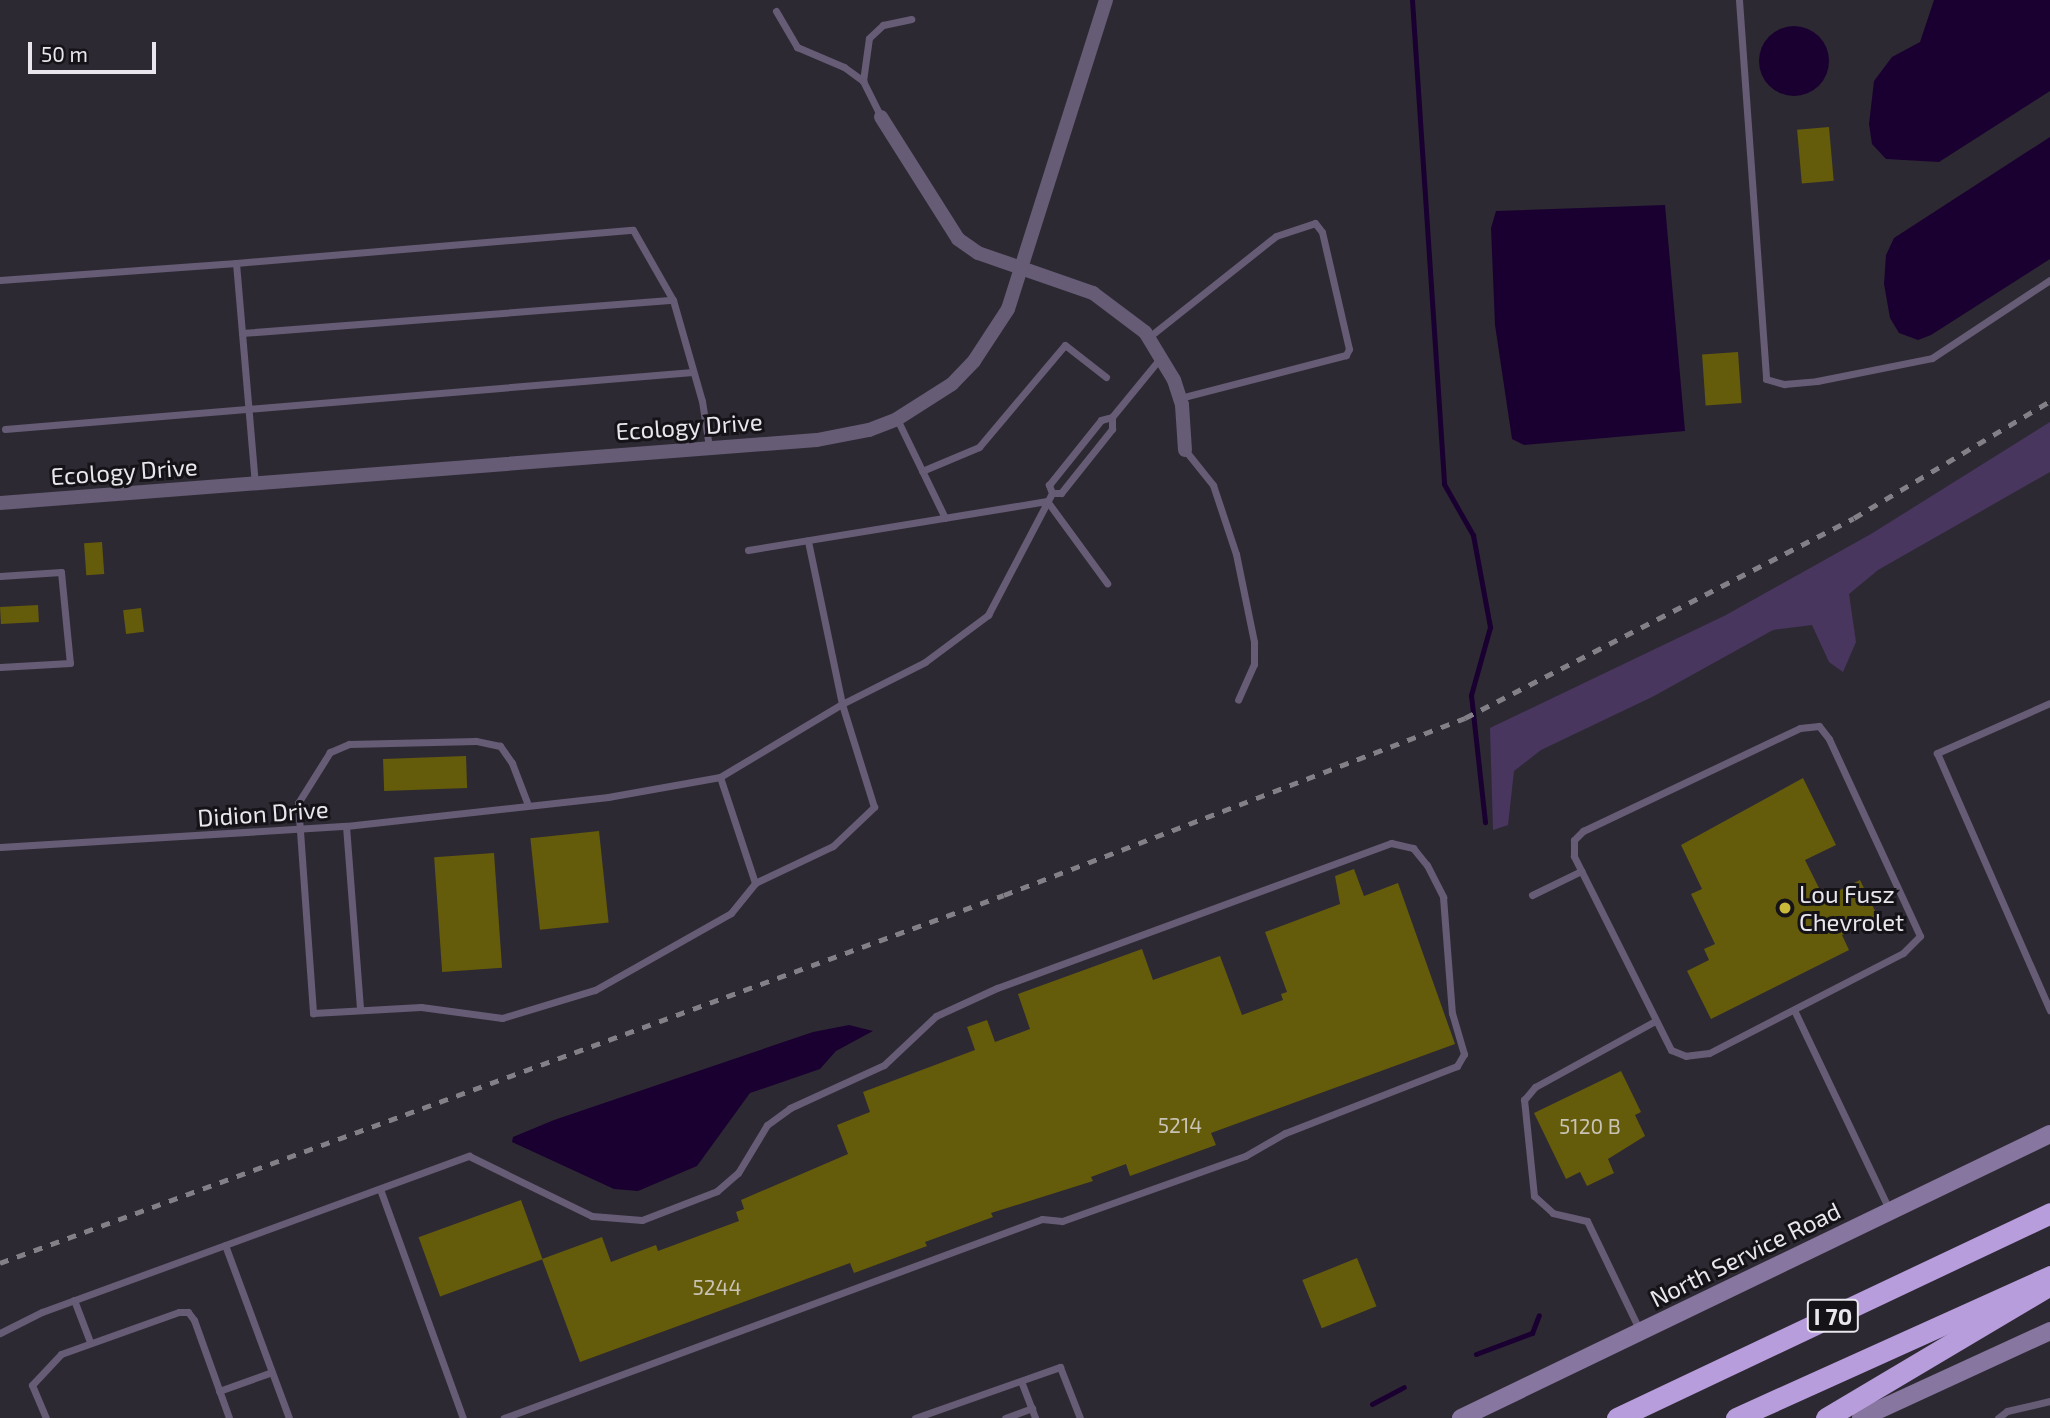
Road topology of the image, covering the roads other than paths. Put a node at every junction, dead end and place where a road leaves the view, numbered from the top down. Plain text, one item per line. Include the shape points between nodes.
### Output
1 (1105, 0) edge
2 (1739, 0) edge
3 (776, 11) dead end
4 (911, 19) dead end
5 (863, 81) junction
6 (881, 117) joint
7 (236, 263) junction
8 (1023, 270) junction
9 (0, 280) edge
10 (2050, 280) edge
11 (673, 300) junction
12 (242, 333) junction
13 (1149, 337) junction
14 (1163, 355) junction
15 (693, 372) junction
16 (1106, 377) dead end
17 (1180, 398) junction
18 (248, 409) junction
19 (1112, 417) junction
20 (897, 419) junction
21 (5, 429) dead end
22 (709, 447) junction
23 (1185, 450) joint
24 (922, 471) junction
25 (255, 483) junction
26 (1052, 493) junction
27 (1047, 501) junction
28 (0, 503) edge
29 (945, 518) junction
30 (808, 541) junction
31 (748, 550) dead end
32 (0, 576) edge
33 (1107, 583) dead end
34 (0, 667) edge
35 (1238, 700) dead end
36 (2050, 703) edge
37 (842, 704) junction
38 (720, 777) junction
39 (528, 805) junction
40 (346, 826) junction
41 (298, 830) junction
42 (0, 848) edge
43 (1581, 872) junction
44 (755, 883) junction
45 (1532, 895) dead end
46 (360, 1009) junction
47 (2050, 1010) edge
48 (1795, 1012) junction
49 (1653, 1022) junction
50 (2050, 1134) edge
51 (380, 1189) junction
52 (1890, 1211) junction
53 (2050, 1213) edge
54 (225, 1245) junction
55 (2050, 1276) edge
56 (2050, 1284) edge
57 (74, 1300) junction
58 (2050, 1331) edge
59 (1640, 1332) junction
60 (0, 1333) edge
61 (90, 1342) junction
62 (272, 1371) junction
63 (1021, 1381) junction
64 (219, 1391) junction
65 (2050, 1401) edge
66 (1032, 1408) junction
67 (46, 1418) edge
68 (229, 1418) edge
69 (289, 1418) edge
70 (463, 1418) edge
71 (504, 1418) edge
72 (915, 1418) edge
73 (1005, 1418) edge
74 (1035, 1418) edge
75 (1080, 1418) edge
76 (1461, 1418) edge
77 (1617, 1418) edge
78 (1736, 1418) edge
79 (1826, 1418) edge
80 (1861, 1418) edge
81 (1997, 1418) edge

1 - 8 street, Ecology Drive
2 - 10 lane via 1766,379 1784,384 1817,381 1932,358
3 - 5 lane via 797,47 844,67
4 - 5 lane via 884,25 869,38
5 - 6 lane
6 - 8 street via 958,239 978,254
7 - 9 lane
7 - 11 lane via 633,230
7 - 12 lane
8 - 13 street via 1093,293 1125,312
8 - 20 street, Ecology Drive via 1008,309 974,361 926,403
11 - 12 lane
11 - 15 lane
12 - 18 lane
13 - 14 street
13 - 17 lane via 1276,236 1315,223 1322,232 1349,349 1346,355
14 - 17 street
14 - 19 lane
15 - 18 lane
15 - 22 lane
16 - 24 lane via 1065,345 979,447
17 - 23 street
18 - 21 lane
18 - 25 lane
19 - 26 lane via 1112,429 1061,493
19 - 26 lane via 1101,420 1049,485
20 - 22 street, Ecology Drive via 869,430 817,440
20 - 24 lane
22 - 25 street, Ecology Drive
23 - 35 lane via 1213,485 1236,554 1254,642 1254,664
24 - 29 lane
25 - 28 street, Ecology Drive
26 - 27 lane
27 - 29 lane
27 - 33 lane
27 - 37 lane via 988,615 925,662
29 - 30 lane
30 - 31 lane
30 - 37 lane
32 - 34 lane via 61,572 70,663
36 - 47 lane via 1937,753
37 - 38 lane
37 - 44 lane via 874,807 833,846
38 - 39 lane, Didion Drive via 608,797
38 - 44 lane
39 - 40 lane, Didion Drive
39 - 41 lane via 512,763 500,746 476,741 349,744 330,752 321,762 298,803
40 - 41 lane, Didion Drive
40 - 46 lane
41 - 42 lane, Didion Drive
41 - 46 lane via 313,1013
43 - 45 lane
43 - 48 lane via 1574,840 1583,831 1800,728 1819,726 1835,751 1920,936 1903,953
43 - 49 lane
44 - 46 lane via 731,913 595,990 502,1018 421,1007
48 - 49 lane via 1709,1053 1686,1056 1671,1049
48 - 52 lane
49 - 59 lane via 1535,1087 1524,1100 1534,1196 1553,1213 1587,1221
50 - 52 street, North Service Road
51 - 54 lane
51 - 70 lane
51 - 71 lane via 469,1156 592,1216 642,1220 717,1191 738,1173 767,1125 790,1108 884,1065 936,1016 960,1005 1391,843 1413,848 1427,865 1443,897 1452,1013 1464,1054 1457,1066 1285,1133 1245,1156 1062,1221 1042,1219
52 - 59 street, North Service Road
53 - 77 highway, I 70
54 - 57 lane
54 - 62 lane
55 - 78 highway, I 70
56 - 79 highway via 2024,1304
57 - 60 lane
57 - 61 lane
58 - 80 street
59 - 76 street, North Service Road
61 - 64 lane via 188,1312
61 - 67 lane via 61,1354 32,1385
62 - 64 lane
62 - 69 lane
63 - 66 lane
63 - 72 lane
63 - 75 lane via 1060,1367
64 - 68 lane
65 - 81 lane via 2007,1411
66 - 73 lane
66 - 74 lane

